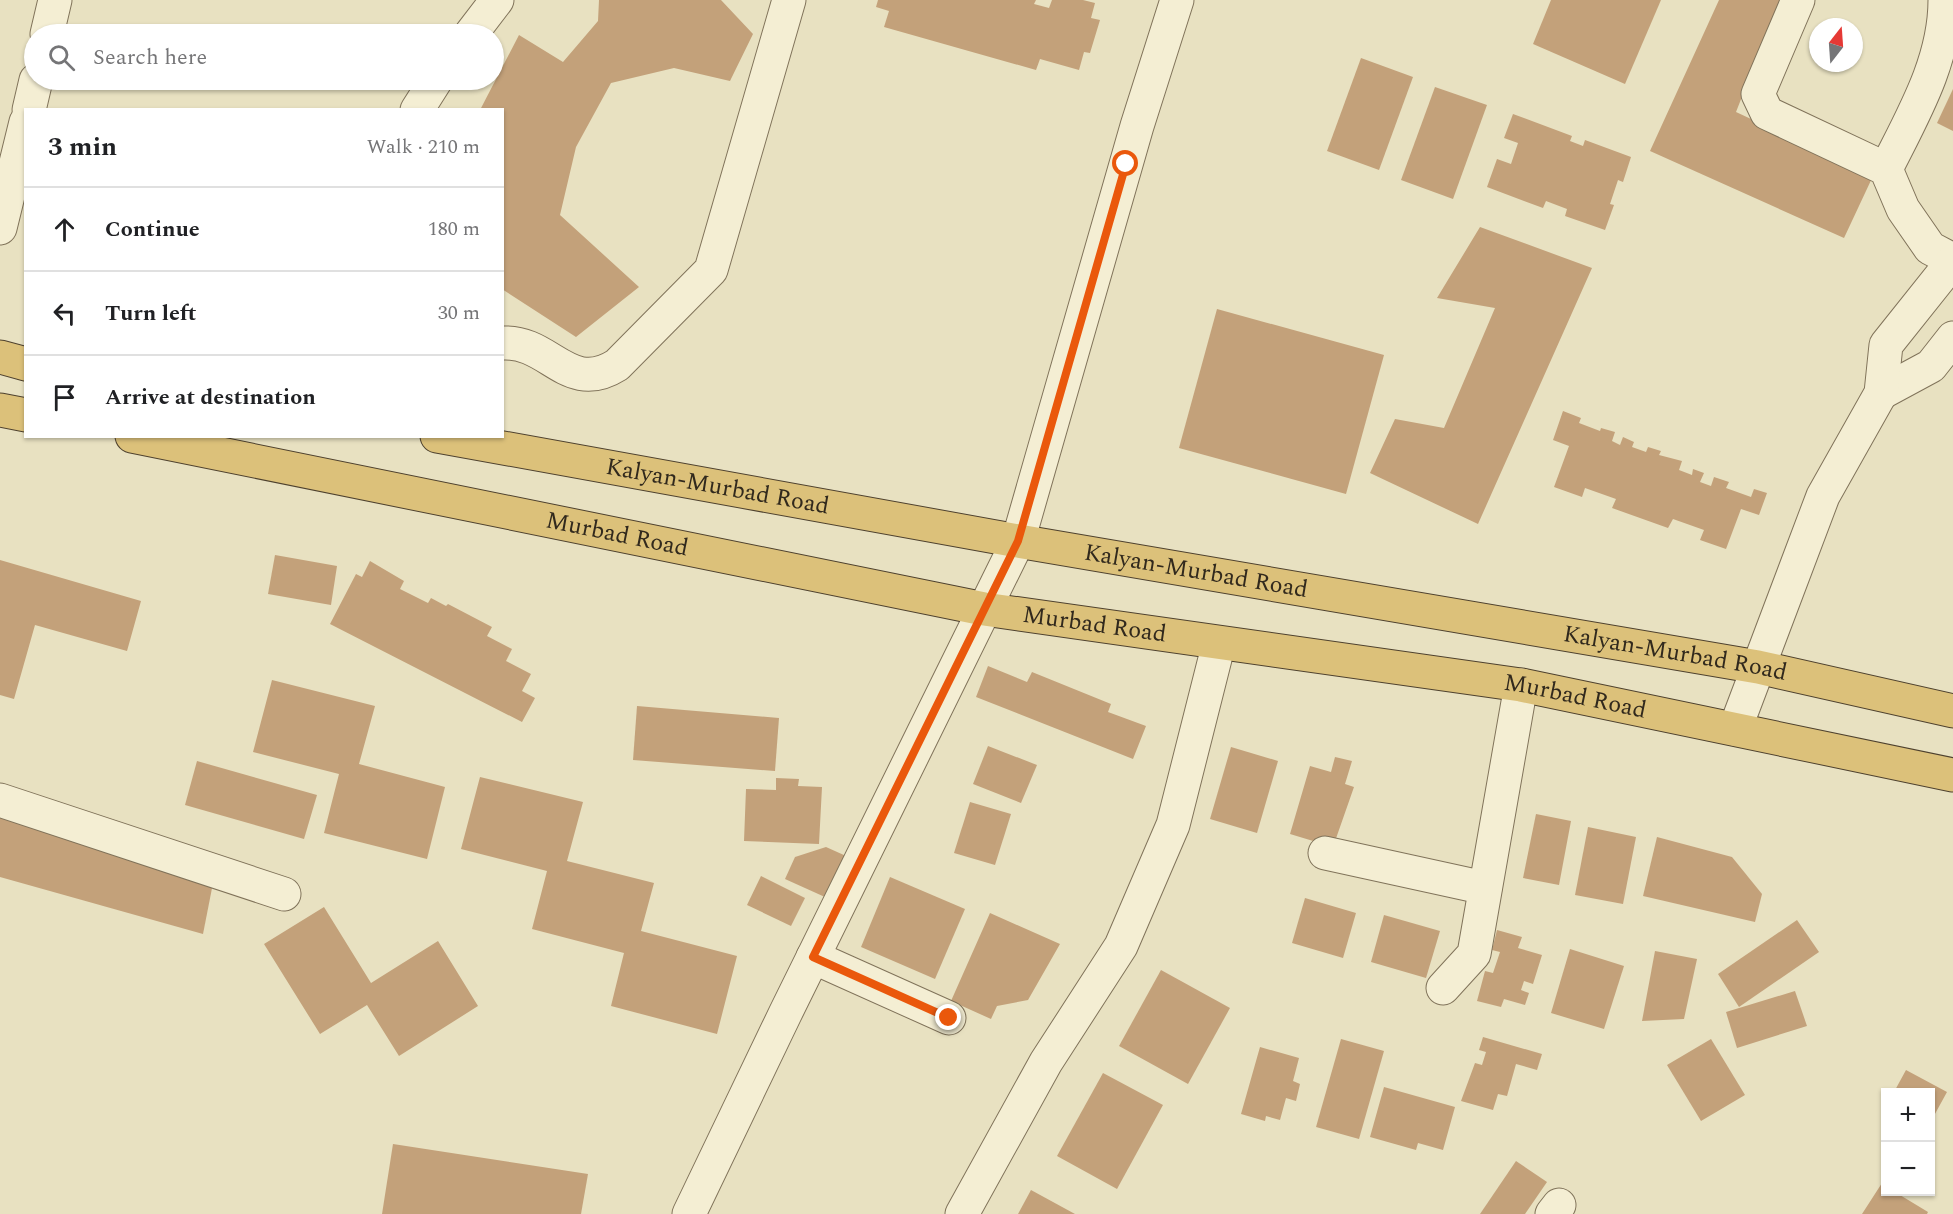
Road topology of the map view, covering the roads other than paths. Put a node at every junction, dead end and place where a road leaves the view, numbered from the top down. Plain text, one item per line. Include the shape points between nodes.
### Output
1 (55, 0) edge
2 (497, 0) edge
3 (789, 0) edge
4 (1177, 0) edge
5 (1798, 0) edge
6 (1944, 0) edge
7 (49, 24) edge
8 (479, 24) edge
9 (34, 90) edge
10 (430, 90) edge
11 (29, 108) edge
12 (418, 108) edge
13 (24, 130) edge
14 (1886, 169) junction
15 (0, 228) edge
16 (1953, 261) edge
17 (1953, 338) edge
18 (504, 343) edge
19 (0, 357) edge
20 (24, 363) edge
21 (1881, 393) junction
22 (0, 410) edge
23 (24, 415) edge
24 (142, 438) edge
25 (448, 438) edge
26 (1018, 541) junction
27 (984, 609) junction
28 (1219, 643) junction
29 (1758, 667) junction
30 (1521, 685) junction
31 (1953, 711) edge
32 (1736, 729) junction
33 (1953, 775) edge
34 (0, 800) edge
35 (1325, 853) dead end
36 (1485, 888) junction
37 (284, 894) dead end
38 (813, 957) junction
39 (1443, 988) dead end
40 (949, 1018) dead end
41 (689, 1214) edge
42 (962, 1214) edge

1 - 7 street
2 - 8 street
3 - 18 street via 711,270 602,375 581,375 519,342
4 - 26 street
5 - 14 street via 1758,94 1767,113
6 - 14 street via 1945,27 1925,91
9 - 11 street
10 - 12 street
13 - 15 street
14 - 16 street via 1903,209 1930,248
16 - 21 street via 1886,345
17 - 21 street via 1931,366
19 - 20 highway
21 - 29 street via 1823,496
22 - 23 highway
24 - 27 highway, Murbad Road
25 - 26 highway, Kalyan-Murbad Road
26 - 27 street
26 - 29 highway, Kalyan-Murbad Road
27 - 28 highway, Murbad Road
27 - 38 street
28 - 30 highway, Murbad Road
28 - 42 street via 1173,825 1121,946 1046,1062
29 - 31 highway, Kalyan-Murbad Road
29 - 32 street
30 - 32 highway, Murbad Road
30 - 36 street
32 - 33 highway, Murbad Road
34 - 37 street
35 - 36 street
36 - 39 street via 1474,954
38 - 40 street
38 - 41 street

